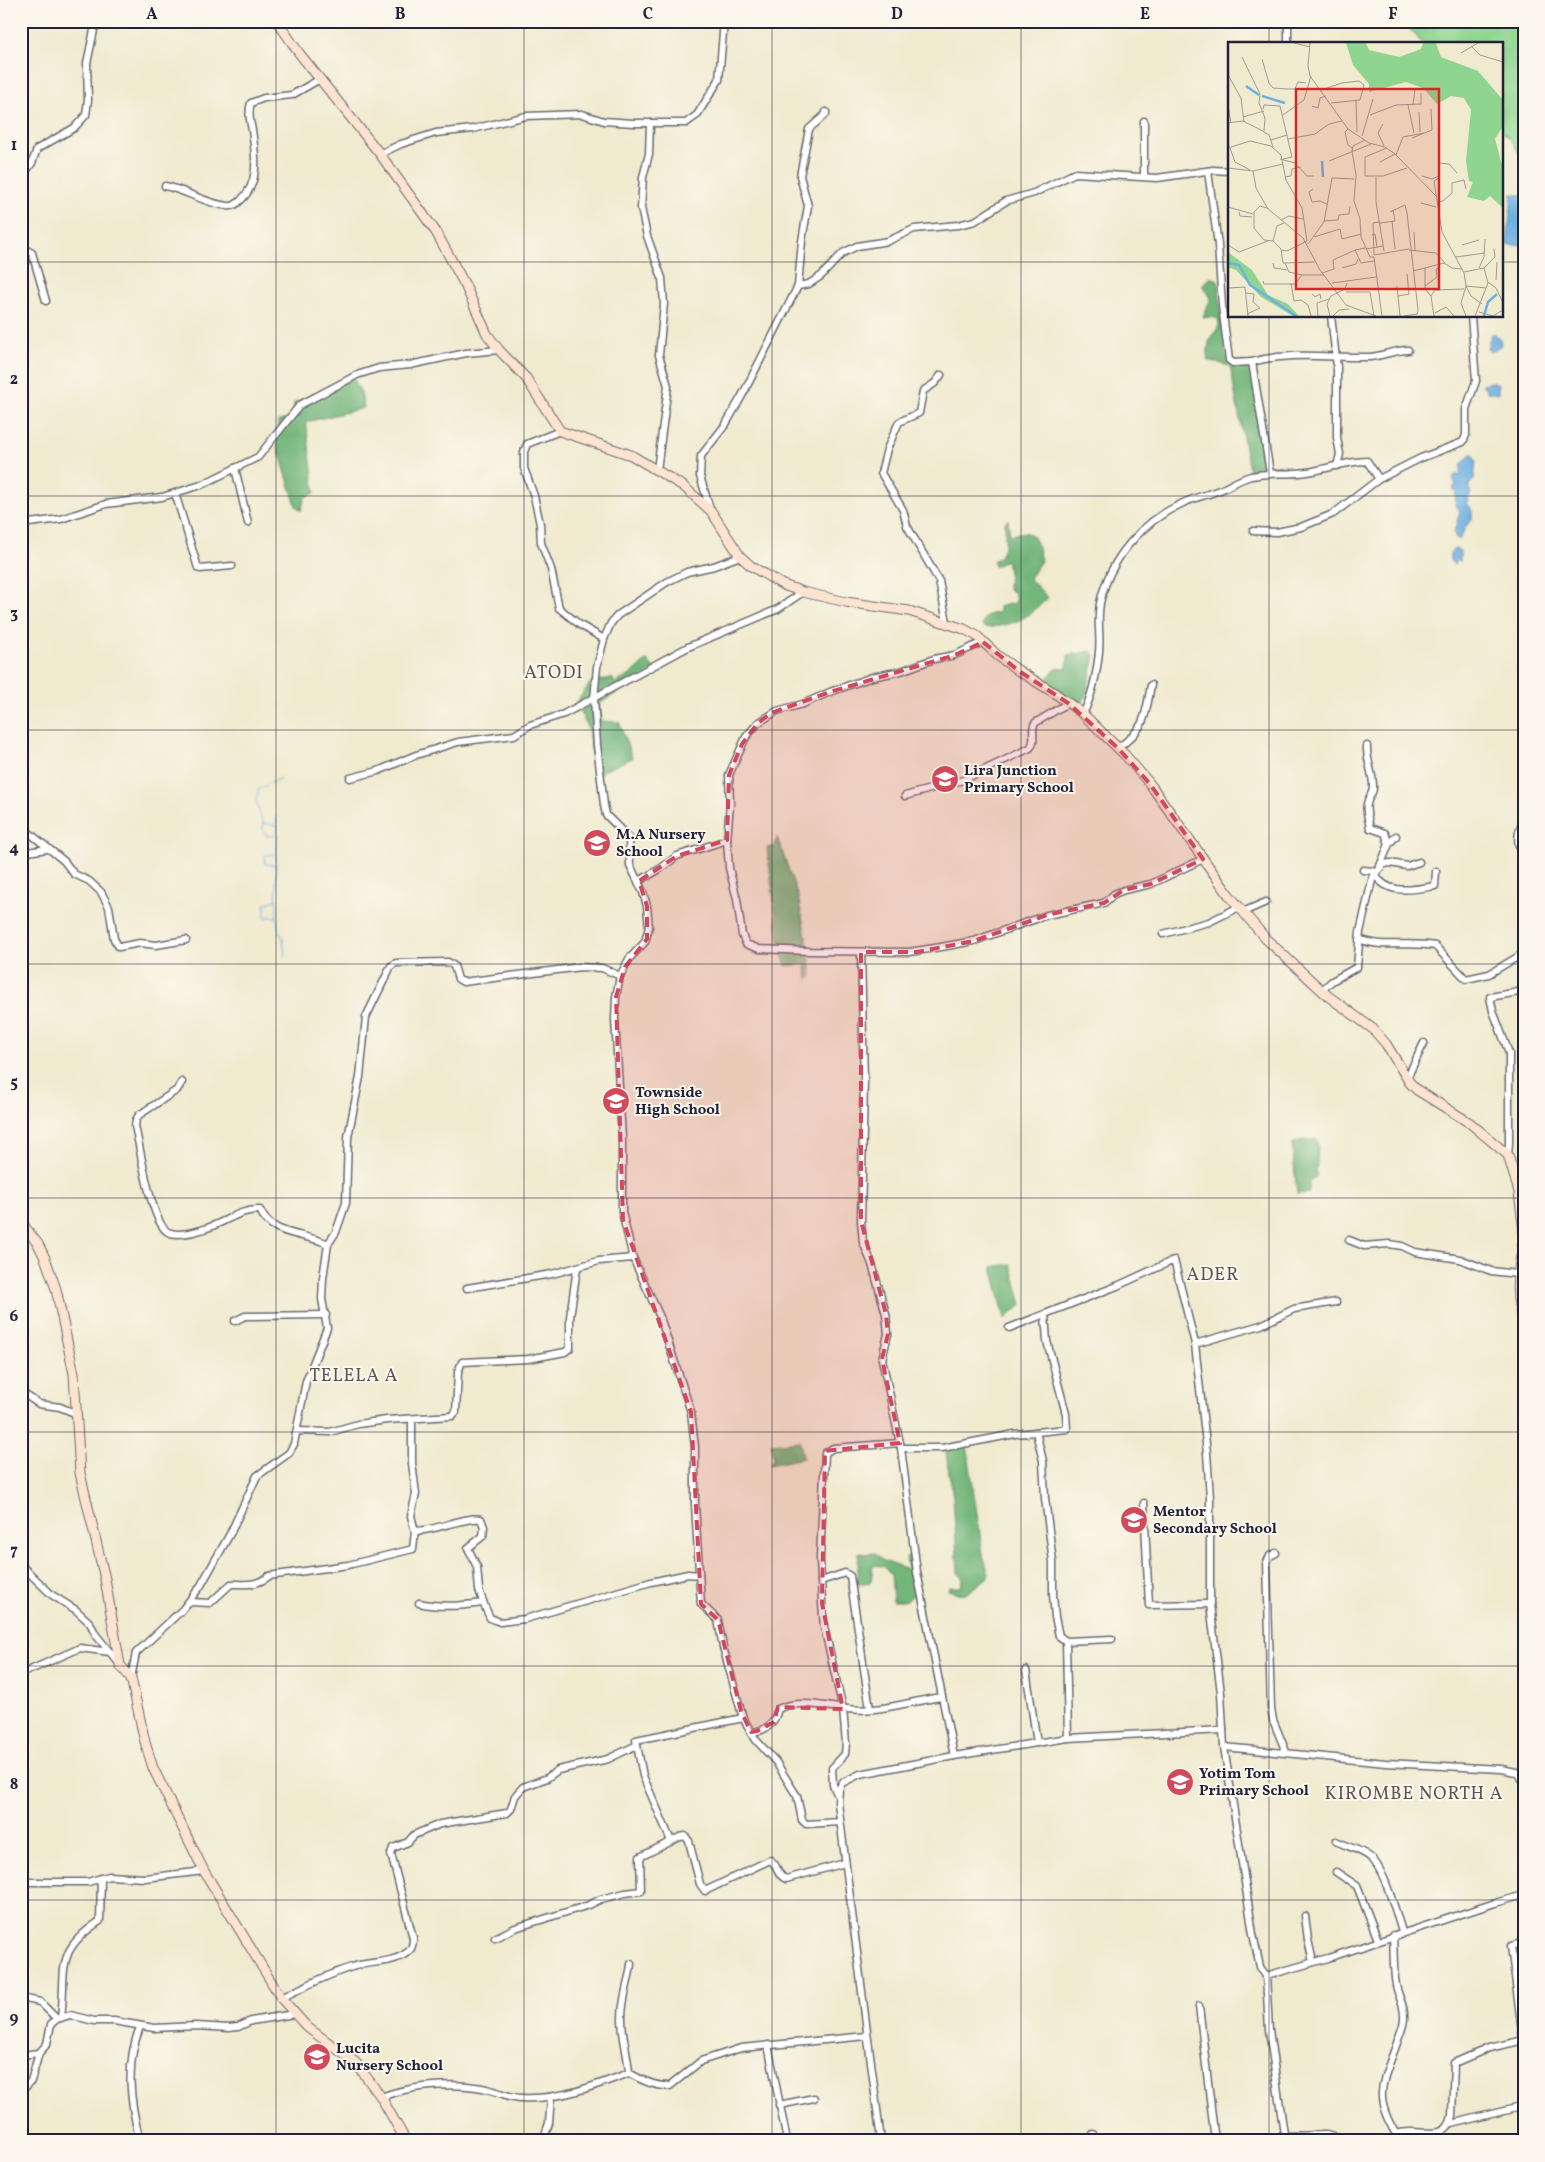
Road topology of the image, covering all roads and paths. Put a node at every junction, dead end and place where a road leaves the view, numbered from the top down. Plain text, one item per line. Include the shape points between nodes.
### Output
1 (96, 21) edge
2 (277, 21) edge
3 (724, 21) edge
4 (1288, 21) edge
5 (1288, 42) edge
6 (320, 79) junction
7 (826, 112) dead end
8 (1144, 121) dead end
9 (650, 124) junction
10 (380, 154) junction
11 (1208, 170) junction
12 (1228, 171) edge
13 (1144, 176) junction
14 (21, 178) edge
15 (165, 186) dead end
16 (21, 247) edge
17 (798, 286) junction
18 (46, 301) dead end
19 (1331, 318) edge
20 (1471, 318) edge
21 (499, 350) junction
22 (1408, 350) dead end
23 (1337, 356) junction
24 (1252, 362) junction
25 (941, 376) dead end
26 (560, 431) junction
27 (1337, 466) junction
28 (235, 468) junction
29 (657, 470) junction
30 (1270, 473) junction
31 (1379, 479) junction
32 (175, 493) junction
33 (711, 511) junction
34 (248, 523) dead end
35 (21, 524) edge
36 (1253, 531) dead end
37 (740, 556) junction
38 (232, 566) dead end
39 (803, 592) junction
40 (947, 622) junction
41 (604, 639) junction
42 (984, 642) junction
43 (1151, 685) dead end
44 (594, 699) junction
45 (1068, 702) junction
46 (1082, 714) junction
47 (1367, 746) dead end
48 (1118, 748) junction
49 (350, 778) dead end
50 (905, 796) dead end
51 (1524, 820) edge
52 (21, 826) edge
53 (1396, 836) dead end
54 (727, 840) junction
55 (1388, 844) junction
56 (47, 848) junction
57 (1524, 848) edge
58 (21, 852) edge
59 (1203, 859) junction
60 (1419, 862) dead end
61 (1380, 867) junction
62 (1363, 870) dead end
63 (1436, 871) dead end
64 (1374, 873) junction
65 (639, 881) junction
66 (1266, 902) dead end
67 (1241, 909) junction
68 (1163, 934) dead end
69 (1359, 939) junction
70 (186, 940) dead end
71 (861, 952) junction
72 (1524, 953) edge
73 (620, 976) junction
74 (1322, 990) junction
75 (1524, 991) edge
76 (1424, 1043) dead end
77 (1407, 1078) junction
78 (182, 1082) dead end
79 (1508, 1155) junction
80 (21, 1222) edge
81 (1524, 1232) edge
82 (1524, 1239) edge
83 (1349, 1240) dead end
84 (328, 1244) junction
85 (633, 1258) junction
86 (577, 1268) junction
87 (1517, 1274) junction
88 (467, 1288) dead end
89 (1336, 1302) dead end
90 (1045, 1315) junction
91 (326, 1316) junction
92 (235, 1321) dead end
93 (1524, 1322) edge
94 (1009, 1328) dead end
95 (1195, 1344) junction
96 (21, 1392) edge
97 (77, 1414) junction
98 (412, 1419) junction
99 (297, 1431) junction
100 (1036, 1432) junction
101 (900, 1445) junction
102 (1144, 1503) dead end
103 (415, 1531) junction
104 (1276, 1553) dead end
105 (21, 1566) edge
106 (699, 1575) junction
107 (821, 1580) junction
108 (190, 1602) junction
109 (419, 1603) dead end
110 (483, 1603) junction
111 (1210, 1604) junction
112 (1112, 1639) dead end
113 (1066, 1641) junction
114 (110, 1652) junction
115 (120, 1665) junction
116 (1026, 1670) dead end
117 (21, 1674) edge
118 (131, 1678) junction
119 (942, 1697) junction
120 (844, 1709) junction
121 (870, 1709) junction
122 (744, 1718) junction
123 (1223, 1730) junction
124 (751, 1732) junction
125 (1068, 1738) junction
126 (1037, 1743) junction
127 (637, 1746) junction
128 (1224, 1747) junction
129 (1286, 1752) junction
130 (954, 1756) junction
131 (1524, 1781) edge
132 (837, 1795) junction
133 (840, 1822) junction
134 (671, 1841) junction
135 (1336, 1841) dead end
136 (845, 1863) junction
137 (204, 1871) junction
138 (1336, 1872) dead end
139 (101, 1878) junction
140 (21, 1882) edge
141 (1524, 1895) edge
142 (1305, 1916) dead end
143 (1402, 1932) junction
144 (1394, 1935) junction
145 (495, 1938) dead end
146 (1378, 1940) junction
147 (1524, 1942) edge
148 (1313, 1962) junction
149 (631, 1964) dead end
150 (1266, 1976) junction
151 (21, 1998) edge
152 (281, 1998) junction
153 (1199, 2006) dead end
154 (294, 2014) junction
155 (59, 2018) junction
156 (140, 2027) junction
157 (866, 2036) junction
158 (768, 2045) junction
159 (39, 2053) junction
160 (21, 2055) edge
161 (629, 2073) junction
162 (21, 2092) edge
163 (381, 2097) junction
164 (551, 2097) junction
165 (814, 2098) dead end
166 (778, 2105) junction
167 (1524, 2106) edge
168 (1451, 2124) junction
169 (1285, 2138) edge
170 (1395, 2138) edge
171 (140, 2141) edge
172 (406, 2141) edge
173 (542, 2141) edge
174 (787, 2141) edge
175 (881, 2141) edge
176 (1214, 2141) edge
177 (1347, 2141) edge

1 - 14 street via 87,63 86,115 73,129 38,149
2 - 6 street
3 - 9 street via 720,80 699,111 686,123
4 - 5 street
6 - 10 street
6 - 15 street via 292,95 251,103 254,181 238,202 227,206
7 - 17 street via 809,129 800,176 808,206
8 - 13 street
9 - 10 street via 604,121 582,114 526,116 473,129 436,133
9 - 29 street via 650,150 643,177 641,208 662,278 664,304 659,355 668,386
10 - 21 street via 440,238 476,312
11 - 12 street
11 - 13 street via 1165,177
11 - 24 street via 1229,360
13 - 17 street via 1075,173 1034,193 1006,201 975,221 914,229 888,241 857,246 843,253 821,276 809,284
16 - 18 street via 32,253
17 - 33 street via 744,394 701,456 700,479
19 - 23 street
20 - 31 street via 1476,380 1466,409 1465,439
21 - 26 street via 526,378
21 - 28 street via 379,368 357,375 300,405 258,457
22 - 23 street via 1373,357
23 - 24 street via 1301,356
23 - 27 street via 1337,438 1340,454
24 - 30 street
25 - 40 street via 923,391 919,413 899,422 887,448 882,473 904,510 907,526 939,581
26 - 29 street via 631,455
26 - 41 street via 527,444 524,468 534,496 541,543 560,608
27 - 30 street via 1306,472
27 - 31 street via 1367,461
28 - 32 street via 201,485
28 - 34 street
29 - 33 street via 683,486
30 - 46 street via 1236,481 1165,512 1150,521 1115,562 1100,601 1100,651 1089,699
31 - 36 street via 1333,514 1277,532
32 - 35 street via 106,504 61,519
32 - 38 street via 198,568
33 - 37 street
37 - 39 street via 783,585
37 - 41 street via 687,572 660,586 618,615
39 - 40 street via 895,608
39 - 44 street via 778,609 688,647
40 - 42 street via 964,628
41 - 44 street
42 - 45 street via 1019,672
42 - 54 street via 955,655 872,677 771,713 758,723 742,744 729,775
43 - 48 street via 1146,717 1135,734
44 - 49 street via 564,714 530,725 514,735 458,742
44 - 65 street via 606,814 629,838 630,865
45 - 46 street
45 - 50 street via 1035,723 1030,748 964,780
46 - 48 street
47 - 55 street via 1373,784 1367,805 1370,828 1385,834
48 - 59 street via 1150,784
51 - 57 street via 1518,842
52 - 56 street
53 - 55 street
54 - 65 street via 677,856
54 - 71 street via 742,936 748,946 771,950
55 - 61 street
56 - 58 street
56 - 70 street via 74,874 101,892 109,907 114,939 119,947
59 - 67 street
59 - 71 street via 1151,884 1114,894 1104,903 1047,915 974,941 918,952
60 - 61 street via 1407,866 1390,863
61 - 64 street
62 - 64 street
63 - 64 street via 1434,886 1390,889
64 - 69 street
65 - 73 street via 647,906 648,934
66 - 67 street
67 - 68 street via 1209,922
67 - 74 street via 1266,939
69 - 72 street via 1379,945 1435,946 1466,979 1489,974
69 - 74 street via 1358,968
71 - 101 street via 864,1082 861,1221 865,1246 886,1314 888,1334 882,1359
73 - 84 street via 602,968 581,968 463,982 448,962 396,963 391,966 366,1016 360,1077 348,1137 346,1203 336,1232
73 - 85 street via 615,1019 622,1138 622,1206
74 - 77 street via 1380,1036
75 - 79 street via 1490,997 1509,1053
76 - 77 street
77 - 79 street via 1417,1090 1470,1122
78 - 84 street via 177,1090 139,1115 135,1126 153,1209 164,1228 168,1232 189,1232 211,1227 246,1211 260,1210 264,1218 281,1230
79 - 81 street via 1519,1192
80 - 97 street via 38,1244 56,1290 72,1365
82 - 87 street
83 - 87 street via 1364,1246 1402,1246 1415,1252 1460,1259 1491,1271
84 - 91 street via 322,1298
85 - 86 street via 599,1261
85 - 106 street via 660,1317 690,1412 695,1447
86 - 88 street
86 - 98 street via 567,1350 528,1359 462,1362 458,1372 455,1414 445,1418
87 - 93 street via 1516,1292
89 - 95 street via 1294,1309 1261,1325
90 - 94 street
90 - 95 street via 1174,1260
90 - 100 street via 1047,1341 1067,1428
91 - 92 street via 245,1316
91 - 99 street via 327,1328 306,1381
95 - 111 street via 1210,1483
96 - 97 street via 39,1404
97 - 115 street via 80,1473 105,1579
98 - 99 street via 358,1424 330,1432
98 - 103 street via 416,1494 411,1516
99 - 108 street via 289,1453 257,1476 230,1534
100 - 101 street via 942,1448
100 - 113 street via 1043,1461 1054,1562 1055,1617 1059,1636
101 - 107 street via 833,1448 825,1454
101 - 119 street via 917,1572
102 - 111 street via 1149,1605
103 - 108 street via 410,1552 348,1565 278,1574 251,1585 231,1584 210,1603
103 - 110 street via 470,1519 481,1520 483,1536 468,1548 477,1567
104 - 129 street via 1267,1562 1271,1709
105 - 114 street via 52,1595 90,1623
106 - 110 street via 688,1574 651,1582 525,1619 493,1620
106 - 122 street via 701,1604 718,1620 727,1665
107 - 120 street via 824,1627
107 - 121 street via 844,1573 850,1576
108 - 118 street via 136,1653
109 - 110 street via 458,1606
111 - 123 street
112 - 113 street
113 - 125 street
114 - 115 street
114 - 117 street via 80,1648
115 - 118 street
116 - 126 street
118 - 137 street via 144,1742 153,1768
119 - 121 street
119 - 130 street
120 - 121 street
120 - 124 street via 819,1706 779,1708 776,1719 769,1726
120 - 132 street via 846,1750 834,1764 832,1772
122 - 124 street
122 - 127 street via 646,1737 636,1740
123 - 125 street
123 - 128 street
124 - 133 street via 776,1762 797,1796 802,1820 806,1824
125 - 126 street
126 - 130 street
127 - 134 street via 643,1776
127 - 152 street via 608,1759 558,1770 523,1788 507,1813 440,1824 393,1848 390,1854 413,1938 412,1947 389,1960 350,1967
128 - 129 street
128 - 150 street via 1253,1934 1260,1966
129 - 131 street via 1386,1763 1501,1769 1516,1772
130 - 132 street via 860,1774 842,1783
132 - 133 street
133 - 136 street
134 - 136 street via 685,1836 688,1839 700,1884 705,1891 770,1860 785,1879
134 - 145 street via 640,1857 641,1892 616,1894 515,1928
135 - 143 street via 1375,1862 1392,1899
136 - 157 street
137 - 139 street via 145,1878
137 - 152 street
138 - 146 street via 1357,1886
139 - 140 street via 88,1882
139 - 155 street via 100,1921 74,1942 65,1960
141 - 143 street
142 - 148 street
143 - 144 street
144 - 146 street
144 - 170 street via 1395,1983 1404,2016 1397,2044 1384,2074 1382,2092 1386,2118
146 - 148 street
147 - 168 street via 1511,1946 1523,2039 1489,2048 1454,2063
148 - 150 street
149 - 161 street via 622,2017
150 - 169 street via 1269,2030
151 - 155 street via 40,2002
152 - 154 street
153 - 176 street
154 - 156 street via 229,2028
154 - 163 street via 306,2027 356,2063
155 - 156 street via 70,2016
155 - 159 street via 51,2024 47,2044
156 - 171 street via 130,2069
157 - 158 street
157 - 175 street
158 - 161 street via 708,2057 670,2086 660,2086
158 - 166 street
159 - 160 street
159 - 162 street via 31,2081
161 - 164 street
163 - 164 street via 402,2090 466,2086 522,2098
163 - 172 street
164 - 173 street via 549,2123
165 - 166 street
166 - 174 street
167 - 168 street
168 - 170 street via 1444,2132 1402,2132
169 - 177 street via 1326,2135

